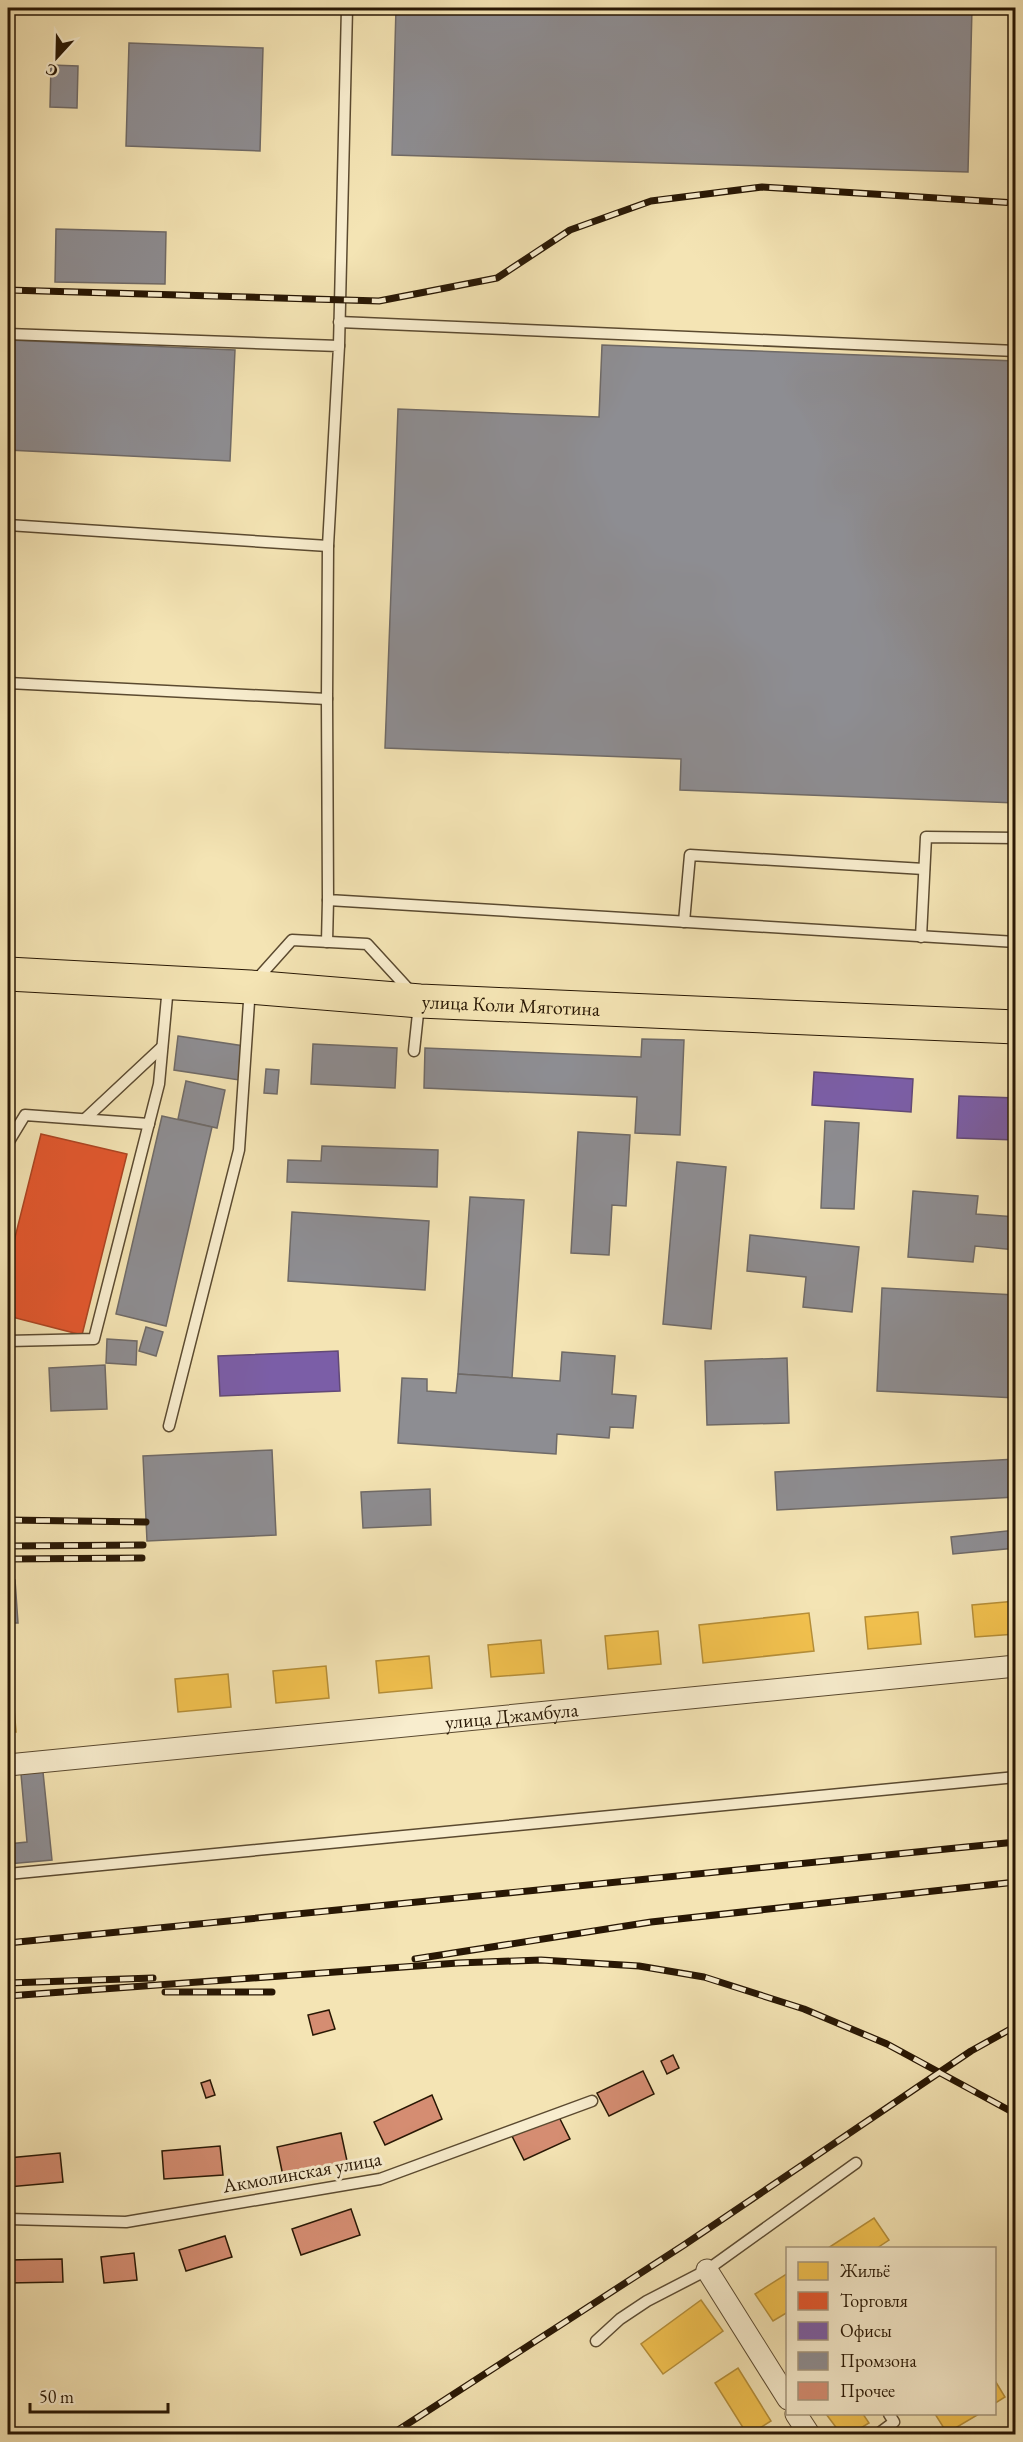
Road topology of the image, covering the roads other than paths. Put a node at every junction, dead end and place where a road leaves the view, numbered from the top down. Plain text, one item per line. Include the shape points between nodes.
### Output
1 (347, 8) edge
2 (339, 322) junction
3 (8, 333) edge
4 (339, 346) junction
5 (1016, 351) edge
6 (8, 525) edge
7 (328, 546) junction
8 (8, 683) edge
9 (327, 699) junction
10 (1016, 838) edge
11 (924, 869) junction
12 (328, 900) junction
13 (684, 922) junction
14 (921, 937) junction
15 (327, 942) junction
16 (1016, 942) edge
17 (8, 974) edge
18 (168, 982) junction
19 (250, 987) junction
20 (420, 1001) junction
21 (1016, 1027) edge
22 (162, 1047) junction
23 (414, 1051) dead end
24 (85, 1119) junction
25 (149, 1124) junction
26 (8, 1143) edge
27 (8, 1341) edge
28 (169, 1426) dead end
29 (1016, 1666) edge
30 (8, 1765) edge
31 (1016, 1777) edge
32 (8, 1874) edge
33 (592, 2101) dead end
34 (856, 2163) dead end
35 (8, 2219) edge
36 (707, 2270) junction
37 (596, 2341) dead end
38 (786, 2392) edge
39 (797, 2415) edge
40 (890, 2415) edge
41 (808, 2434) edge
42 (878, 2434) edge

1 - 2 lane
2 - 4 lane
2 - 5 lane
3 - 4 lane
4 - 7 lane
6 - 7 lane
7 - 9 lane
8 - 9 lane
9 - 12 lane
10 - 11 lane via 926,837
11 - 13 lane via 690,855
11 - 14 lane
12 - 13 lane
12 - 15 lane
13 - 14 lane
14 - 16 lane
15 - 19 lane via 292,940
15 - 20 lane via 367,944
17 - 18 main road, улица Коли Мяготина
18 - 19 main road, улица Коли Мяготина
18 - 22 lane
19 - 20 main road, улица Коли Мяготина
19 - 28 lane via 239,1150
20 - 21 main road, улица Коли Мяготина
20 - 23 lane
22 - 24 lane
22 - 25 lane via 159,1084
24 - 25 lane
24 - 26 lane via 26,1115
25 - 27 lane via 94,1340
29 - 30 street, улица Джамбула
31 - 32 lane
33 - 35 lane, Акмолинская улица via 380,2179 126,2222
34 - 36 lane
36 - 37 lane via 647,2301
36 - 38 street
39 - 41 street
40 - 42 lane via 894,2422

